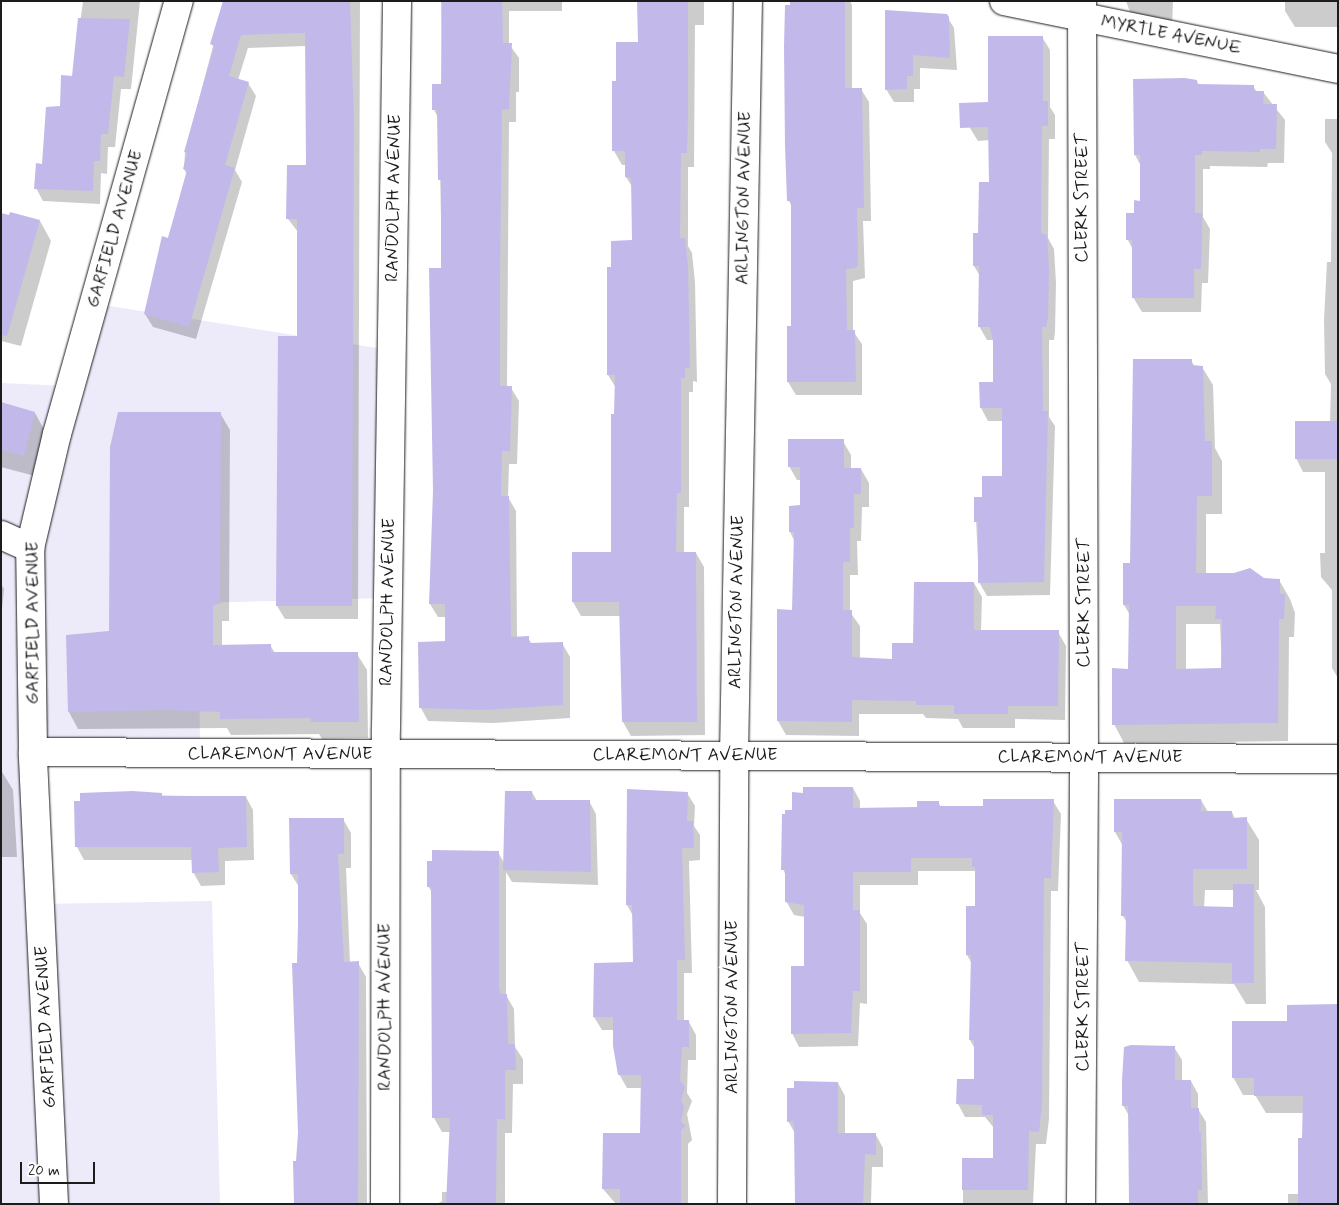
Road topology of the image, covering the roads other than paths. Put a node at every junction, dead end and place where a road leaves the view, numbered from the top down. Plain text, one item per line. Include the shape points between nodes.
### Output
1 (179, 1) edge
2 (397, 1) edge
3 (748, 1) edge
4 (1004, 1) edge
5 (1082, 9) edge
6 (1338, 69) edge
7 (1, 535) edge
8 (30, 548) junction
9 (33, 752) junction
10 (386, 755) junction
11 (734, 755) junction
12 (1084, 758) junction
13 (1338, 759) edge
14 (54, 1204) edge
15 (385, 1204) edge
16 (732, 1204) edge
17 (1082, 1204) edge

1 - 8 street, GARFIELD AVENUE via 57,434
2 - 10 street, RANDOLPH AVENUE
3 - 11 street, ARLINGTON AVENUE
4 - 5 street, MYRTLE AVENUE
5 - 6 street, MYRTLE AVENUE
5 - 12 street, CLERK STREET
7 - 8 street
8 - 9 street, GARFIELD AVENUE
9 - 10 street, CLAREMONT AVENUE
9 - 14 street, GARFIELD AVENUE
10 - 11 street, CLAREMONT AVENUE
10 - 15 street, RANDOLPH AVENUE
11 - 12 street, CLAREMONT AVENUE
11 - 16 street, ARLINGTON AVENUE
12 - 13 street, CLAREMONT AVENUE
12 - 17 street, CLERK STREET

